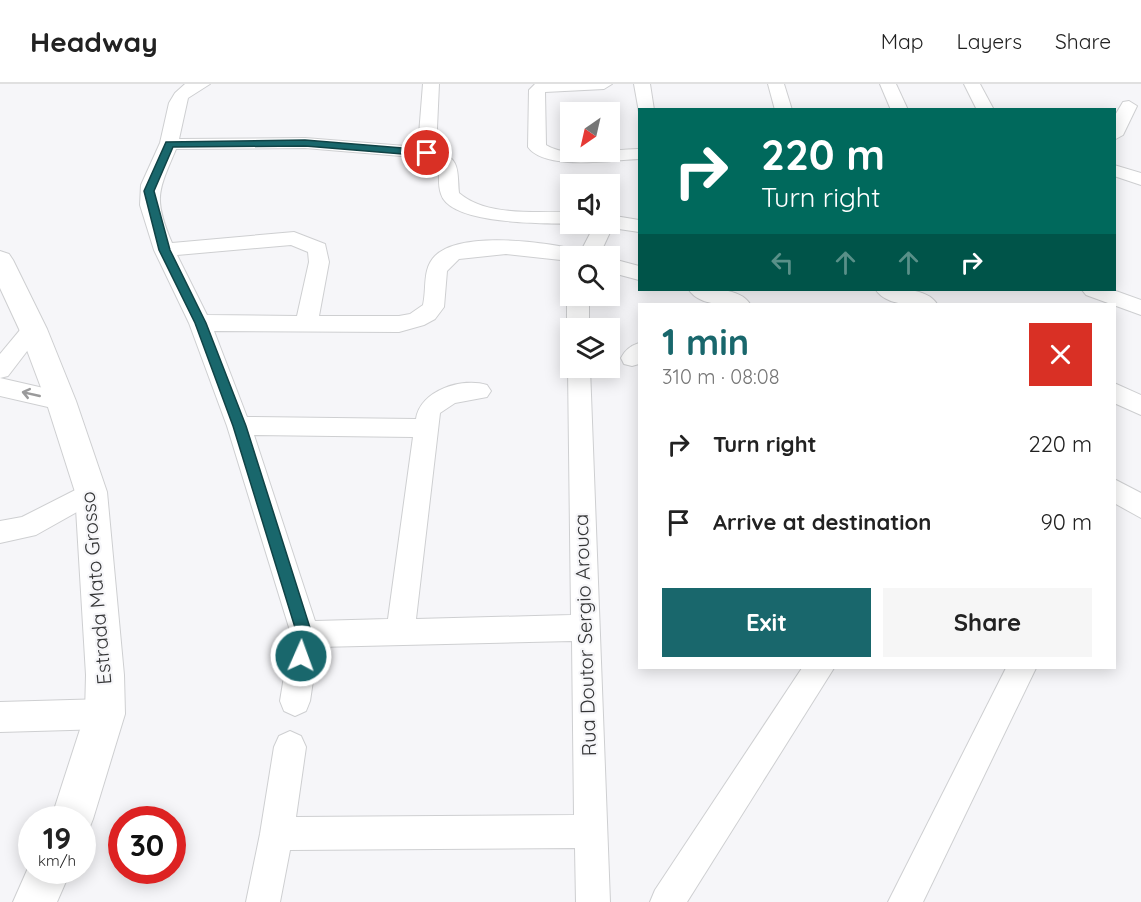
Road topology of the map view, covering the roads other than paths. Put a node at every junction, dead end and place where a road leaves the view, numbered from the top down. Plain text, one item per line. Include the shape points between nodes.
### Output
1 (202, 84) edge
2 (431, 84) edge
3 (604, 84) edge
4 (642, 84) edge
5 (776, 84) edge
6 (888, 84) edge
7 (972, 84) edge
8 (1129, 106) dead end
9 (646, 108) edge
10 (783, 108) edge
11 (899, 108) edge
12 (985, 108) edge
13 (1116, 131) edge
14 (170, 144) junction
15 (427, 153) junction
16 (638, 154) edge
17 (1116, 171) edge
18 (1141, 179) edge
19 (483, 212) junction
20 (560, 217) edge
21 (620, 223) edge
22 (638, 226) edge
23 (477, 247) junction
24 (164, 250) junction
25 (560, 254) edge
26 (0, 260) edge
27 (620, 268) edge
28 (638, 273) edge
29 (890, 291) edge
30 (1096, 291) edge
31 (697, 295) edge
32 (734, 303) edge
33 (923, 303) edge
34 (1141, 308) edge
35 (307, 322) junction
36 (200, 323) junction
37 (33, 329) junction
38 (0, 370) edge
39 (579, 378) edge
40 (0, 387) edge
41 (479, 391) dead end
42 (1116, 393) edge
43 (61, 401) junction
44 (1140, 401) edge
45 (239, 426) junction
46 (426, 428) junction
47 (1116, 490) edge
48 (91, 492) junction
49 (1141, 507) edge
50 (0, 532) edge
51 (586, 628) junction
52 (400, 632) junction
53 (305, 634) junction
54 (818, 669) edge
55 (1021, 669) edge
56 (295, 701) dead end
57 (105, 714) junction
58 (0, 717) edge
59 (290, 747) dead end
60 (76, 806) edge
61 (591, 831) junction
62 (277, 834) junction
63 (43, 884) edge
64 (35, 902) edge
65 (263, 902) edge
66 (593, 902) edge
67 (667, 902) edge
68 (905, 902) edge

1 - 14 street via 182,91 177,98
2 - 15 street
3 - 16 street via 537,90 537,147 551,156
4 - 9 street
5 - 10 street
6 - 11 street
7 - 12 street
8 - 13 street
14 - 15 street via 305,143
14 - 24 street via 149,191
15 - 19 street via 444,159 450,195 456,203
17 - 18 street
19 - 20 street
19 - 23 street
21 - 22 street
23 - 25 street
23 - 35 street via 444,258 436,271 433,309 416,321
24 - 35 street via 294,238 305,242 318,249 319,261
24 - 36 street
26 - 37 main road, Estrada Mato Grosso
27 - 28 street
29 - 33 street
30 - 34 street
31 - 32 street
35 - 36 street
36 - 45 street
37 - 38 street
37 - 43 main road, Estrada Mato Grosso
39 - 51 street, Rua Doutor Sergio Arouca
43 -> 40 street
41 - 46 street via 438,400 429,410
42 - 44 street
43 - 48 main road, Estrada Mato Grosso
45 - 46 street
45 - 53 street
46 - 52 street
47 - 49 street
48 - 50 street via 27,526
48 - 57 main road, Estrada Mato Grosso
51 - 52 street
51 - 61 street, Rua Doutor Sergio Arouca
52 - 53 street
53 - 56 street
54 - 67 street
55 - 68 street
57 - 58 street
57 - 60 main road, Estrada Mato Grosso
59 - 62 street
61 - 62 street
61 - 66 street, Rua Doutor Sergio Arouca
62 - 65 street
63 - 64 main road

